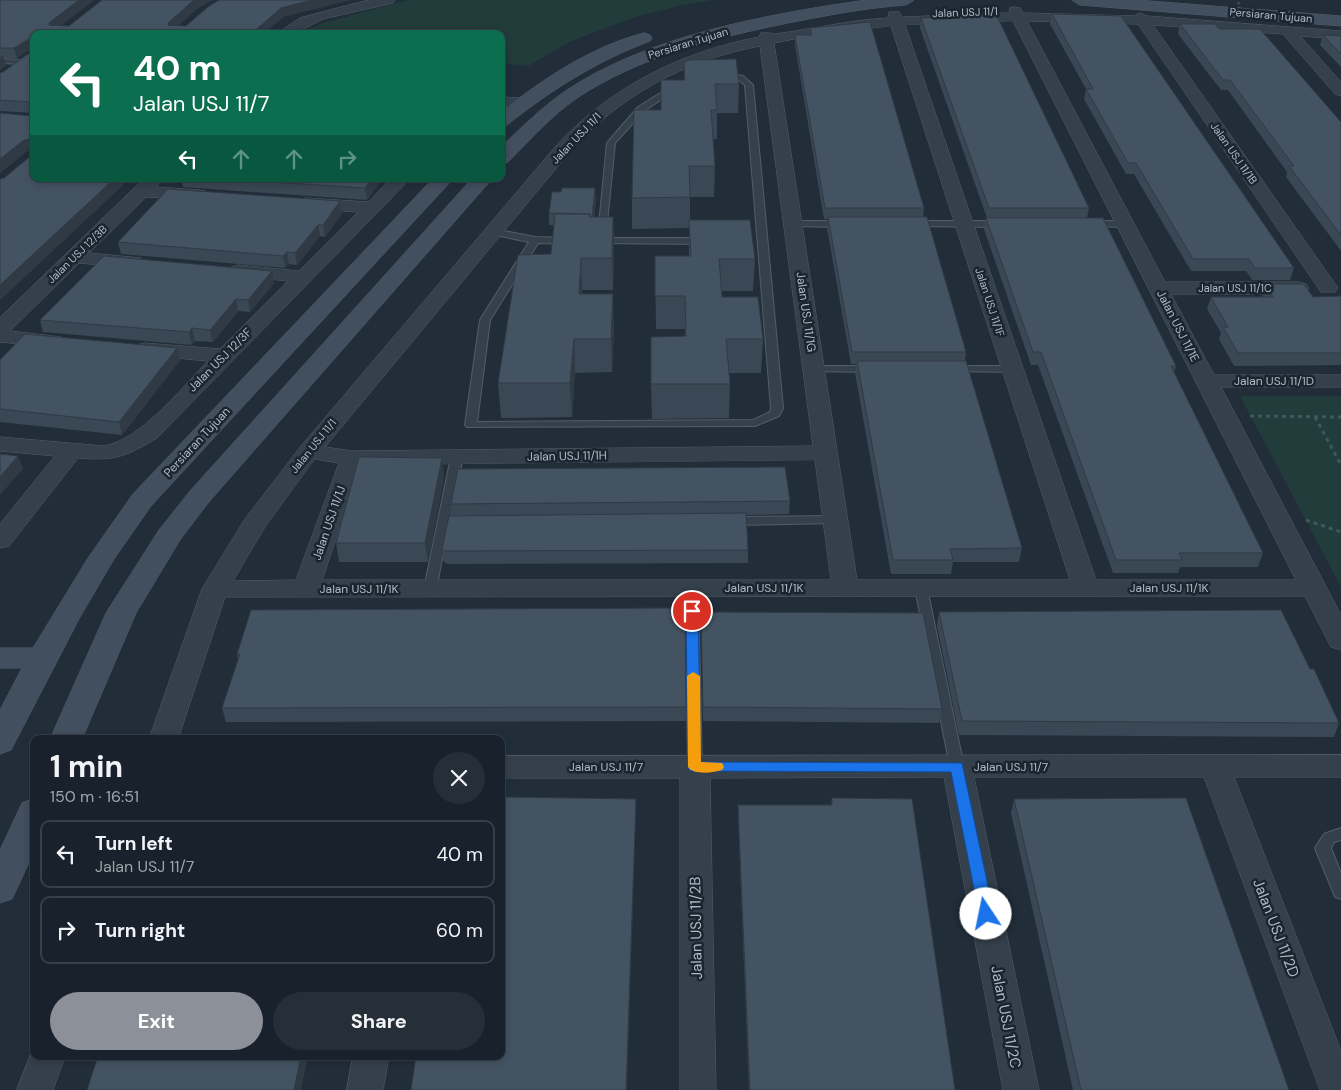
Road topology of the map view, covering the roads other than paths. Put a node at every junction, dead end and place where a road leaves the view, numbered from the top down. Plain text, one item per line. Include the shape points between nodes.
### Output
1 (388, 0) edge
2 (1080, 0) edge
3 (818, 4) edge
4 (1216, 7) edge
5 (900, 8) edge
6 (1015, 11) junction
7 (1341, 11) edge
8 (1140, 17) junction
9 (1341, 21) edge
10 (684, 27) dead end
11 (288, 30) edge
12 (1287, 30) junction
13 (658, 34) dead end
14 (1341, 35) edge
15 (766, 36) junction
16 (0, 61) edge
17 (26, 62) edge
18 (708, 75) edge
19 (0, 78) edge
20 (684, 83) edge
21 (1341, 91) edge
22 (505, 102) edge
23 (522, 103) junction
24 (505, 118) edge
25 (505, 154) edge
26 (398, 182) edge
27 (440, 182) edge
28 (479, 182) edge
29 (148, 185) edge
30 (219, 196) edge
31 (287, 201) edge
32 (373, 208) junction
33 (793, 224) junction
34 (860, 224) edge
35 (898, 224) edge
36 (964, 224) junction
37 (1011, 224) edge
38 (1078, 224) edge
39 (1125, 224) junction
40 (492, 232) junction
41 (535, 240) junction
42 (591, 241) junction
43 (717, 241) edge
44 (74, 257) junction
45 (154, 264) edge
46 (224, 270) edge
47 (303, 277) junction
48 (1158, 288) junction
49 (1335, 288) edge
50 (0, 329) edge
51 (0, 336) edge
52 (78, 343) edge
53 (126, 348) edge
54 (224, 356) junction
55 (814, 369) junction
56 (883, 369) edge
57 (943, 369) edge
58 (1013, 369) junction
59 (1206, 381) junction
60 (1341, 381) edge
61 (0, 444) edge
62 (71, 451) junction
63 (308, 451) junction
64 (826, 453) junction
65 (457, 457) junction
66 (352, 458) junction
67 (835, 520) junction
68 (718, 521) edge
69 (0, 540) edge
70 (692, 588) junction
71 (845, 588) junction
72 (921, 588) junction
73 (1086, 588) junction
74 (1313, 588) junction
75 (215, 589) junction
76 (306, 589) junction
77 (430, 589) junction
78 (1341, 641) edge
79 (0, 658) edge
80 (42, 658) junction
81 (68, 735) edge
82 (164, 735) edge
83 (0, 742) edge
84 (1215, 766) junction
85 (1341, 766) edge
86 (505, 767) edge
87 (695, 767) junction
88 (957, 767) junction
89 (30, 821) edge
90 (1341, 834) edge
91 (0, 889) edge
92 (1341, 892) edge
93 (46, 1060) edge
94 (370, 1060) edge
95 (35, 1090) edge
96 (365, 1090) edge
97 (698, 1090) edge
98 (1021, 1090) edge
99 (1338, 1090) edge

1 - 11 street via 315,18
2 - 9 main road, Persiaran Tujuan
3 - 5 main road, Persiaran Tujuan
3 - 10 main road, Persiaran Tujuan
3 - 25 main road, Persiaran Tujuan via 693,39 631,62 580,88
4 - 7 main road, Persiaran Tujuan
5 - 6 street, Jalan USJ 11/1
5 - 15 street, Jalan USJ 11/1
5 - 36 street, Jalan USJ 11/1F
6 - 8 street, Jalan USJ 11/1
6 - 39 street, Jalan USJ 11/1E
8 - 12 street, Jalan USJ 11/1
8 - 49 street, Jalan USJ 11/1B
12 - 14 street, Jalan USJ 11/1
12 - 21 street
13 - 23 main road, Persiaran Tujuan via 619,46 571,70
15 - 33 street, Jalan USJ 11/1G
15 - 40 street, Jalan USJ 11/1 via 684,64 636,87 608,106 586,123
16 - 17 lane
17 - 19 street
18 - 41 lane via 741,77 749,85 758,241 777,408 774,414 755,423 471,425 485,320
20 - 42 lane via 641,109 611,143
22 - 23 street
23 - 24 main road, Persiaran Tujuan
26 - 32 street, Jalan USJ 12/3F
27 - 80 main road, Persiaran Tujuan via 142,500 82,586
28 - 81 main road via 199,497 169,536 122,613
29 - 30 street
29 - 44 street, Jalan USJ 12/3B
31 - 32 street
32 - 47 street, Jalan USJ 12/3F
33 - 34 lane
33 - 55 street, Jalan USJ 11/1G
35 - 36 lane
36 - 37 lane
36 - 58 street, Jalan USJ 11/1F
38 - 39 lane
39 - 48 street, Jalan USJ 11/1E
40 - 41 lane
40 - 63 street, Jalan USJ 11/1
41 - 42 lane
42 - 43 lane
44 - 45 street
44 - 50 street, Jalan USJ 12/3B
46 - 47 street
47 - 54 street, Jalan USJ 12/3F
48 - 49 street, Jalan USJ 11/1C
48 - 59 street, Jalan USJ 11/1E
51 - 52 street
53 - 54 street
54 - 62 street, Jalan USJ 12/3F via 149,433 135,442 120,450 104,453
55 - 56 lane
55 - 64 street, Jalan USJ 11/1G
57 - 58 lane
58 - 73 street, Jalan USJ 11/1F
59 - 60 street, Jalan USJ 11/1D
59 - 74 street, Jalan USJ 11/1E
61 - 62 street, Jalan USJ 12/3F
62 - 69 street
63 - 66 street, Jalan USJ 11/1H
63 - 75 street, Jalan USJ 11/1 via 254,524
64 - 65 street, Jalan USJ 11/1H
64 - 67 street, Jalan USJ 11/1G
65 - 66 street, Jalan USJ 11/1H
65 - 77 lane via 449,523
66 - 76 street, Jalan USJ 11/1J
67 - 68 lane
67 - 71 street, Jalan USJ 11/1G
70 - 71 street, Jalan USJ 11/1K
70 - 77 street, Jalan USJ 11/1K
70 - 87 lane
71 - 72 street, Jalan USJ 11/1K
72 - 73 street, Jalan USJ 11/1K
72 - 88 lane
73 - 74 street, Jalan USJ 11/1K
74 - 78 street, Jalan USJ 11/1E
75 - 76 street, Jalan USJ 11/1K
75 - 82 street, Jalan USJ 11/1
76 - 77 street, Jalan USJ 11/1K
79 - 80 main road
80 - 83 main road, Persiaran Tujuan
84 - 85 street, Jalan USJ 11/7
84 - 88 street, Jalan USJ 11/7
84 - 99 street, Jalan USJ 11/2D
86 - 87 street, Jalan USJ 11/7
87 - 88 street, Jalan USJ 11/7
87 - 97 street, Jalan USJ 11/2B
88 - 98 street, Jalan USJ 11/2C
89 - 91 main road
90 - 92 lane via 1329,838 1323,848
93 - 95 street
94 - 96 street

